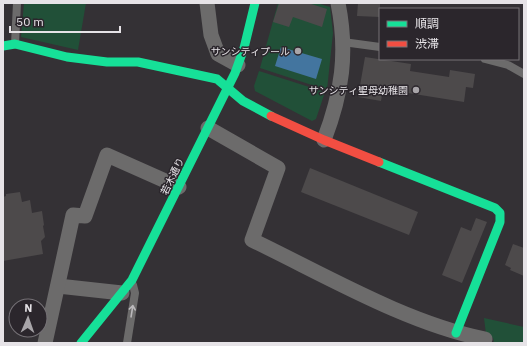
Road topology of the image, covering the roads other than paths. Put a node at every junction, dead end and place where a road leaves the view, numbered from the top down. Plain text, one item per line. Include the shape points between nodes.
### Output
1 (17, 3) edge
2 (206, 3) edge
3 (255, 3) edge
4 (338, 3) edge
5 (343, 42) junction
6 (15, 44) junction
7 (3, 46) edge
8 (379, 47) edge
9 (488, 60) edge
10 (238, 65) junction
11 (524, 74) edge
12 (228, 88) junction
13 (208, 128) junction
14 (324, 140) junction
15 (180, 187) junction
16 (132, 280) junction
17 (58, 286) junction
18 (122, 293) junction
19 (456, 333) junction
20 (485, 339) dead end
21 (44, 343) edge
22 (81, 343) edge
23 (127, 343) edge

1 - 6 lane
2 - 10 street via 211,35 218,54
3 - 10 street, 若木通り
4 - 5 street
5 - 8 lane
5 - 14 street via 341,82
6 - 7 street
6 - 12 street via 67,57 108,62 138,62 217,79
9 - 11 lane
10 - 12 street, 若木通り
12 - 13 street, 若木通り
12 - 14 street via 243,101
13 - 15 street, 若木通り
13 - 19 street via 278,168 252,240 379,302
14 - 19 street via 495,208 500,213 500,222
15 - 16 street, 若木通り
15 - 17 street via 107,155 85,216 73,215
16 - 18 street, 若木通り
23 -> 16 lane via 134,293
17 - 18 street
17 - 21 street
18 - 22 street, 若木通り
19 - 20 street

